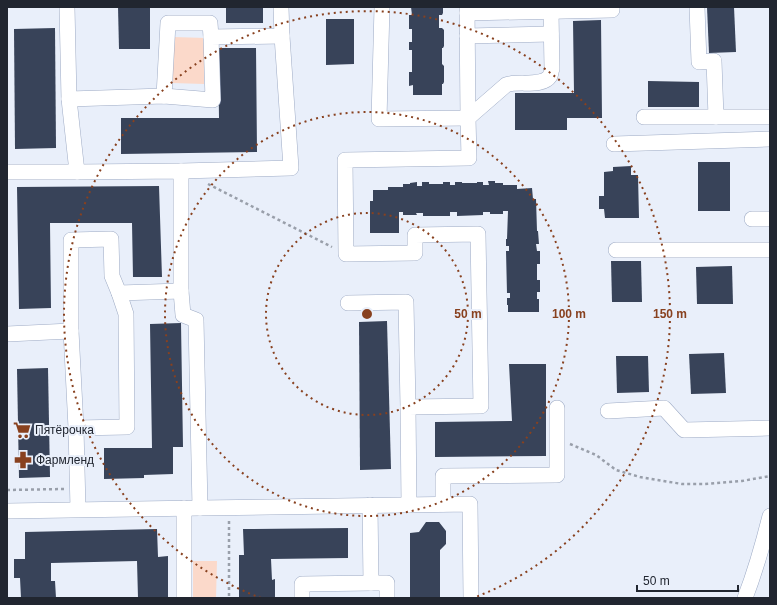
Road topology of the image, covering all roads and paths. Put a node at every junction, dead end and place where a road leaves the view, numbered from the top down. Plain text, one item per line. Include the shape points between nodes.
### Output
1 (67, 7) edge
2 (281, 7) edge
3 (382, 7) edge
4 (612, 7) edge
5 (697, 7) edge
6 (536, 9) edge
7 (467, 10) edge
8 (551, 12) junction
9 (551, 34) junction
10 (282, 36) junction
11 (467, 36) junction
12 (211, 37) junction
13 (164, 96) junction
14 (69, 99) junction
15 (644, 117) dead end
16 (716, 117) junction
17 (770, 117) edge
18 (468, 118) junction
19 (770, 139) edge
20 (614, 144) dead end
21 (181, 171) junction
22 (7, 172) edge
23 (76, 172) junction
24 (201, 181) dead end
25 (770, 219) edge
26 (752, 220) dead end
27 (616, 250) dead end
28 (770, 250) edge
29 (346, 254) junction
30 (181, 292) junction
31 (119, 293) junction
32 (348, 303) dead end
33 (71, 331) junction
34 (7, 334) edge
35 (408, 407) junction
36 (558, 408) dead end
37 (608, 411) dead end
38 (76, 428) junction
39 (770, 428) edge
40 (558, 439) junction
41 (770, 476) edge
42 (78, 489) junction
43 (7, 490) edge
44 (443, 504) junction
45 (370, 505) junction
46 (409, 505) junction
47 (184, 508) junction
48 (200, 508) junction
49 (7, 510) edge
50 (78, 510) junction
51 (770, 516) edge
52 (229, 521) dead end
53 (371, 584) junction
54 (184, 598) edge
55 (229, 598) edge
56 (302, 598) edge
57 (387, 598) edge
58 (471, 598) edge
59 (745, 598) edge

1 - 14 street
2 - 10 street
3 - 18 street via 379,119
4 - 8 street via 612,10
5 - 16 street via 699,62 714,61
6 - 7 street
6 - 8 street
7 - 11 street
8 - 9 street
9 - 11 street
9 - 18 street via 550,76 537,82 506,85
10 - 12 street
10 - 21 street via 291,168
11 - 18 street
12 - 13 street via 213,100
12 - 13 street via 210,23 168,23
13 - 14 street
14 - 23 street
15 - 16 street
16 - 17 street
18 - 29 street via 469,158 345,160
19 - 20 street
21 - 23 street
21 - 30 street
22 - 23 street
24 - 29 path
25 - 26 street
27 - 28 street
29 - 35 street via 415,252 415,235 478,234 481,406
30 - 31 street
30 - 48 street via 183,315 196,320
31 - 33 street via 112,276 111,240 71,240
31 - 38 street via 126,314 127,427
32 - 35 street via 406,302
33 - 34 street
33 - 38 street
35 - 46 street
36 - 40 street
37 - 39 street via 664,408 684,430
38 - 42 street
40 - 41 path via 596,455 616,470 640,477 682,484 704,484
40 - 44 street via 558,475 443,476
42 - 43 path
42 - 50 street
44 - 46 street
44 - 58 street via 470,504
45 - 46 street
45 - 48 street
45 - 53 street
47 - 48 street
47 - 50 street
47 - 54 street
49 - 50 street
51 - 59 street
52 - 55 path
53 - 56 street via 302,584
53 - 57 street via 387,584

